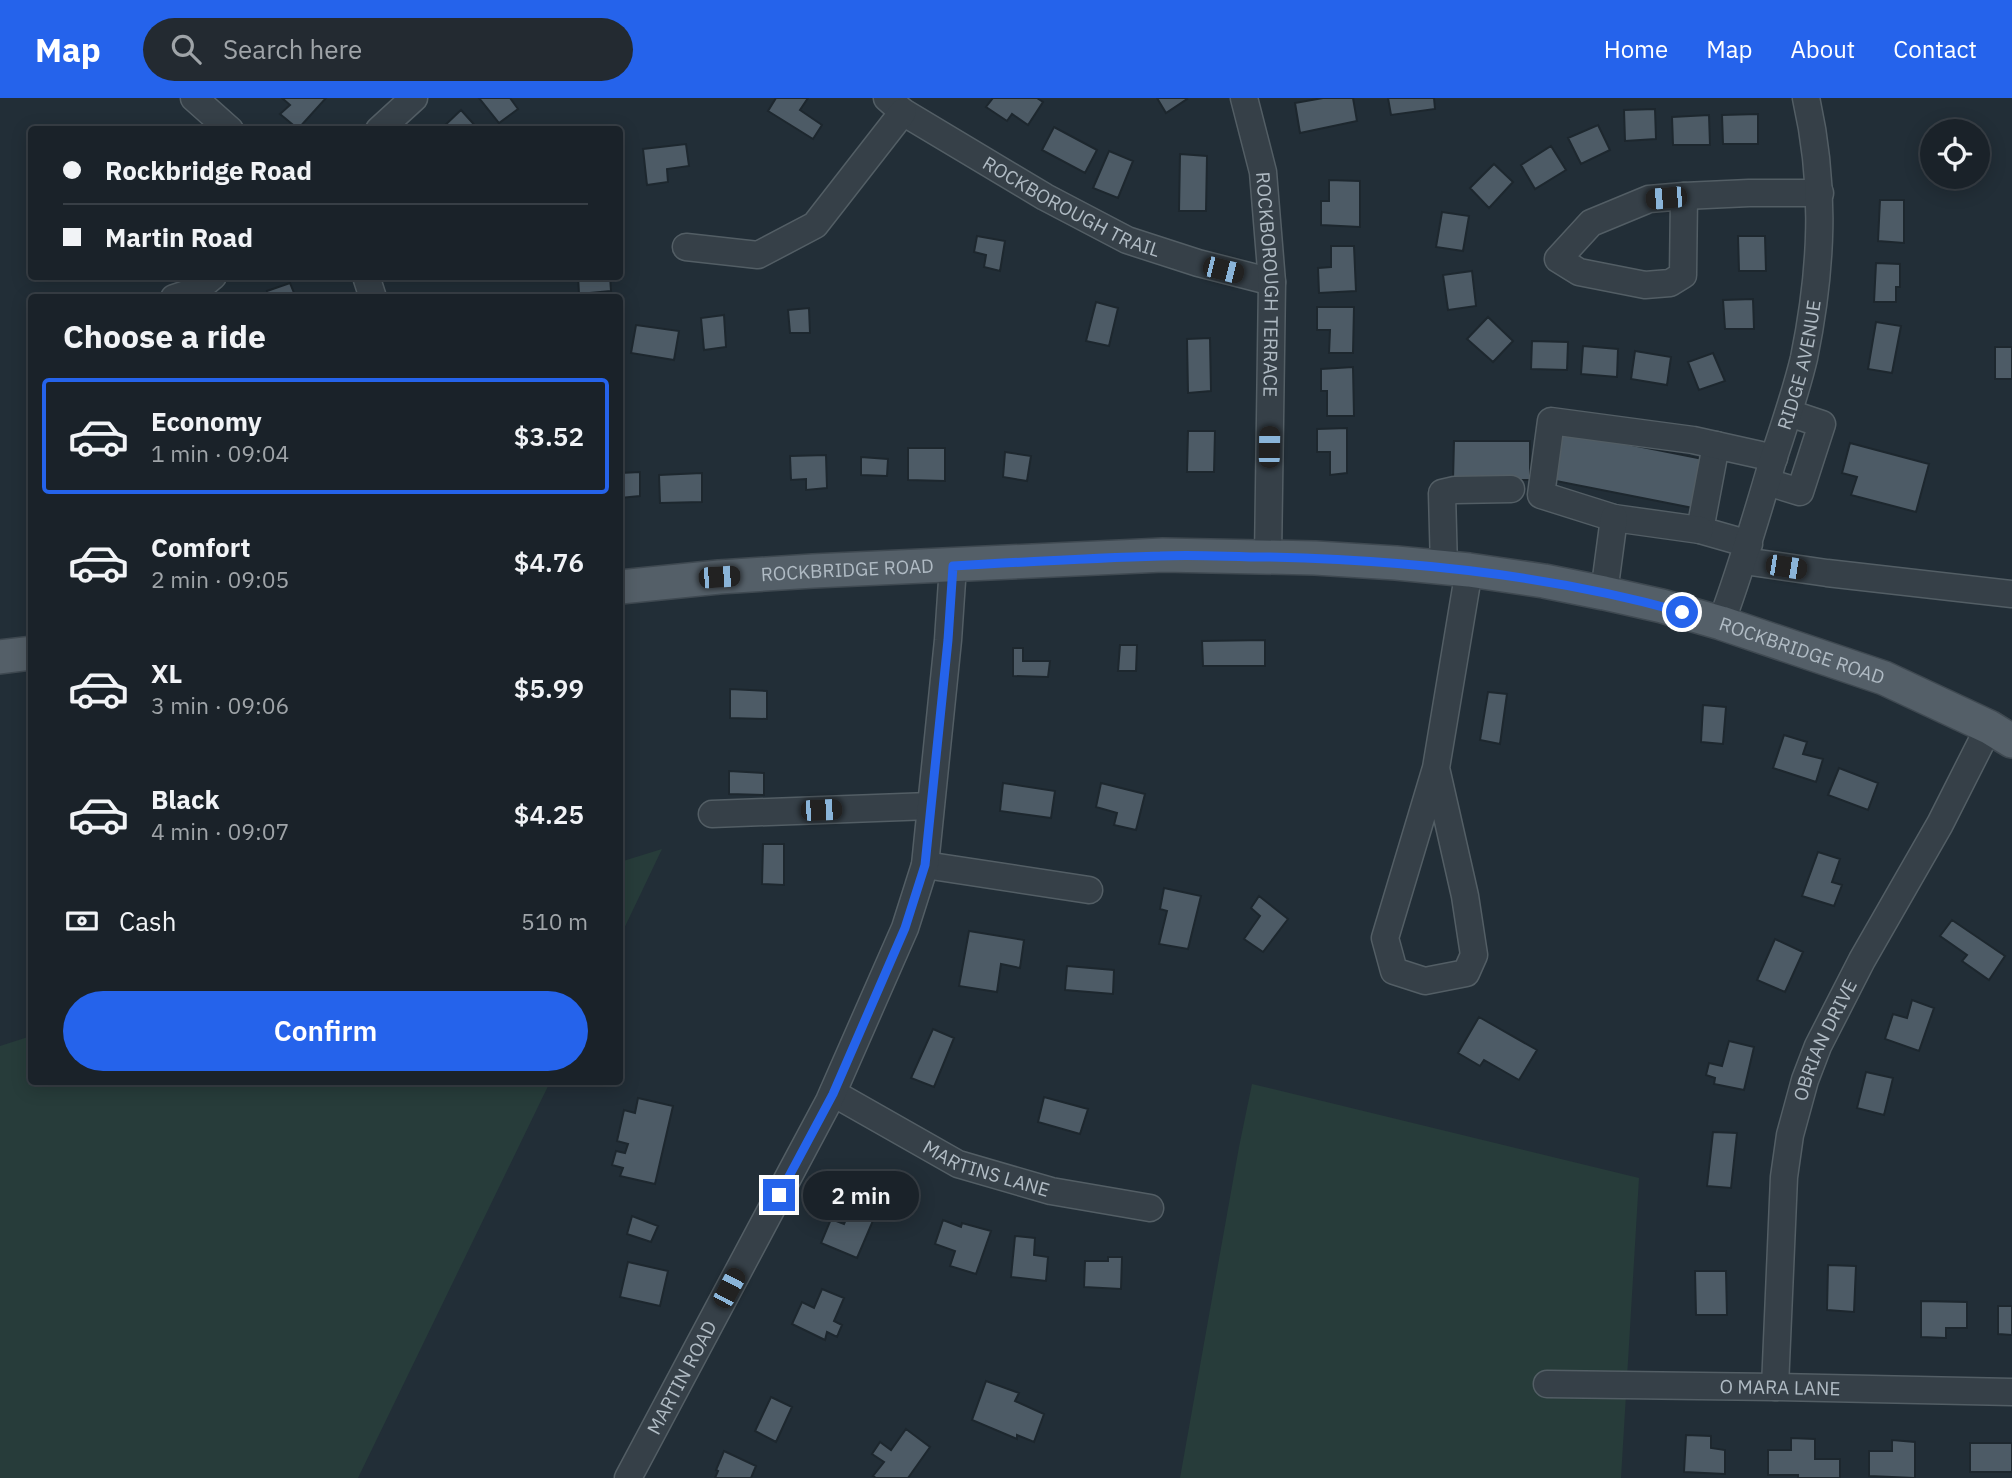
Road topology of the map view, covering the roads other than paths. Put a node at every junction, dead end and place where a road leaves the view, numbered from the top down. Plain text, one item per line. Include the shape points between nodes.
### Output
1 (194, 98) edge
2 (414, 98) edge
3 (1244, 98) edge
4 (1806, 98) edge
5 (895, 105) edge
6 (226, 126) edge
7 (383, 126) edge
8 (1820, 193) junction
9 (1684, 196) junction
10 (686, 247) dead end
11 (209, 280) edge
12 (1272, 282) junction
13 (186, 294) edge
14 (1789, 412) junction
15 (1716, 445) junction
16 (1770, 470) junction
17 (1511, 489) dead end
18 (1614, 518) junction
19 (1700, 530) junction
20 (1747, 552) junction
21 (1268, 557) junction
22 (953, 566) junction
23 (1456, 569) junction
24 (623, 587) edge
25 (1604, 593) junction
26 (2012, 594) edge
27 (1721, 623) junction
28 (28, 654) edge
29 (0, 657) edge
30 (2000, 734) edge
31 (1436, 768) junction
32 (930, 806) junction
33 (712, 814) dead end
34 (925, 865) junction
35 (1089, 890) dead end
36 (833, 1094) junction
37 (1150, 1208) dead end
38 (1547, 1384) dead end
39 (1775, 1387) junction
40 (2012, 1392) edge
41 (628, 1478) edge

1 - 6 street
2 - 7 street
3 - 12 street, ROCKBOROUGH TERRACE via 1263,172
4 - 8 street, RIDGE AVENUE
5 - 10 street via 815,225 758,255
5 - 12 street, ROCKBOROUGH TRAIL via 1045,197 1128,240
8 - 9 street
8 - 14 street, RIDGE AVENUE via 1813,306
9 - 9 street via 1649,199 1591,223 1558,259 1579,272 1645,285 1670,283 1683,275
11 - 13 street
12 - 21 street, ROCKBOROUGH TERRACE
14 - 16 street, RIDGE AVENUE
14 - 16 street via 1822,424 1800,492
15 - 16 street
15 - 18 street via 1551,421 1541,495
15 - 19 street
16 - 20 street, RIDGE AVENUE
17 - 23 street via 1455,489 1442,494
18 - 19 street
18 - 25 street
19 - 20 street
20 - 26 street via 1827,573
20 - 27 street, RIDGE AVENUE
21 - 22 main road, ROCKBRIDGE ROAD via 1163,555
21 - 23 main road, ROCKBRIDGE ROAD
22 - 24 main road, ROCKBRIDGE ROAD via 719,577
22 - 32 street, MARTIN ROAD
23 - 25 main road, ROCKBRIDGE ROAD
23 - 31 street
25 - 27 main road, ROCKBRIDGE ROAD
27 - 30 main road, ROCKBRIDGE ROAD via 1884,678
28 - 29 main road
30 - 39 street, OBRIAN DRIVE via 1940,824 1862,960 1805,1080 1784,1177
31 - 31 street via 1385,938 1394,971 1425,981 1466,973 1474,955
32 - 33 street
32 - 34 street, MARTIN ROAD
34 - 35 street
34 - 36 street, MARTIN ROAD via 905,928
36 - 37 street, MARTINS LANE via 958,1164 1051,1191
36 - 41 street, MARTIN ROAD
38 - 39 street, O MARA LANE
39 - 40 street, O MARA LANE

